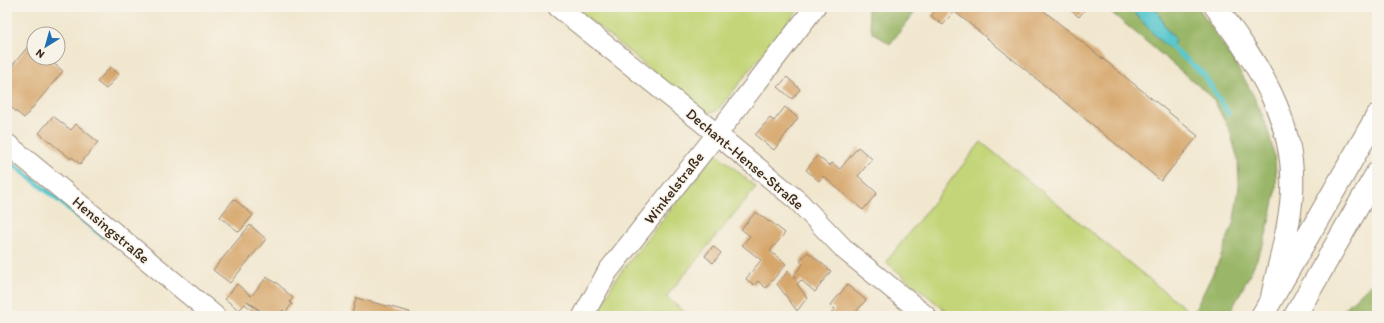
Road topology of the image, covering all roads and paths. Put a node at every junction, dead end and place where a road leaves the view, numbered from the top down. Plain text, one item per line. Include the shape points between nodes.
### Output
1 (558, 7) edge
2 (815, 7) edge
3 (1216, 7) edge
4 (1377, 116) edge
5 (717, 134) junction
6 (7, 144) edge
7 (1377, 173) edge
8 (1272, 297) junction
9 (215, 316) edge
10 (583, 316) edge
11 (926, 316) edge
12 (1262, 316) edge
13 (1295, 316) edge

1 - 5 street, Dechant-Hense-Straße
2 - 5 street, Winkelstraße
3 - 8 highway via 1245,48 1273,95 1289,143 1292,200
4 - 8 highway
5 - 10 street, Winkelstraße via 608,271
5 - 11 street, Dechant-Hense-Straße via 798,202 846,251
6 - 9 street, Hensingstraße
7 - 13 highway
8 - 12 highway

